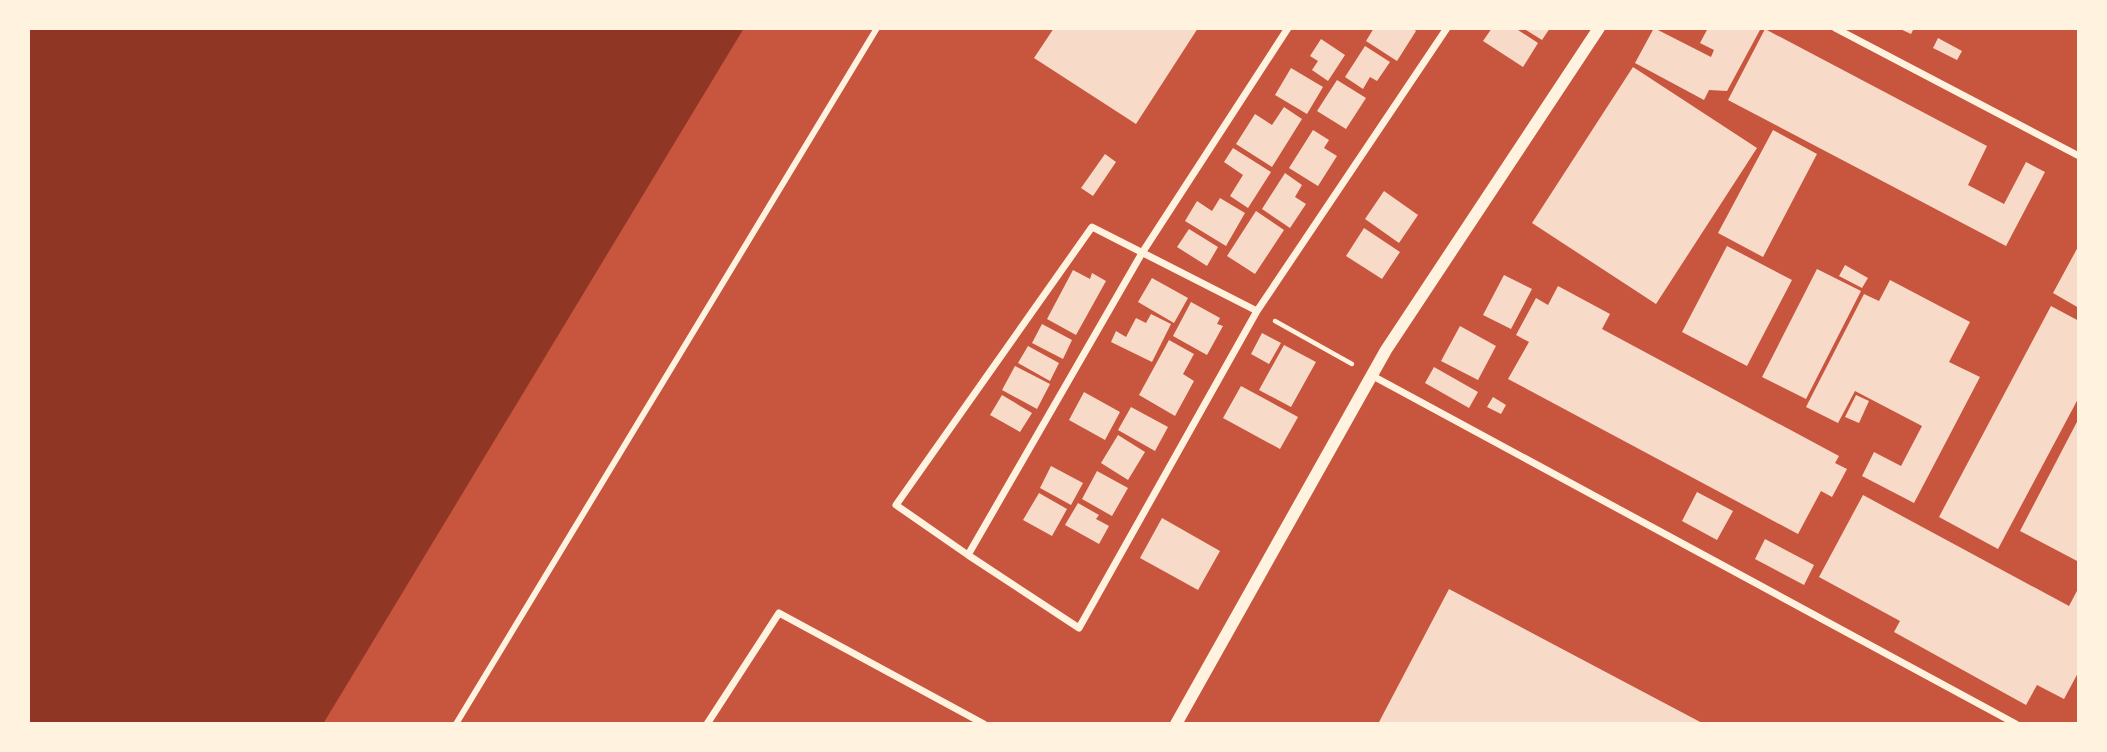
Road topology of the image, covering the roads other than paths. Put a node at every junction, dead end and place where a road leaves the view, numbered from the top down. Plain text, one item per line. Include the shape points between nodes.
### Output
1 (877, 28) edge
2 (1288, 28) edge
3 (1447, 28) edge
4 (1600, 28) edge
5 (1835, 28) edge
6 (2079, 156) edge
7 (1142, 253) junction
8 (1257, 311) junction
9 (1371, 375) junction
10 (968, 555) junction
11 (456, 724) edge
12 (707, 724) edge
13 (984, 724) edge
14 (1176, 724) edge
15 (2016, 724) edge

1 - 11 street
2 - 7 street
3 - 8 street
4 - 9 street
5 - 6 street
7 - 8 street
7 - 10 street
7 - 10 street via 1091,228 897,505
8 - 10 street via 1079,628
9 - 14 street
9 - 15 street
12 - 13 street via 779,613

